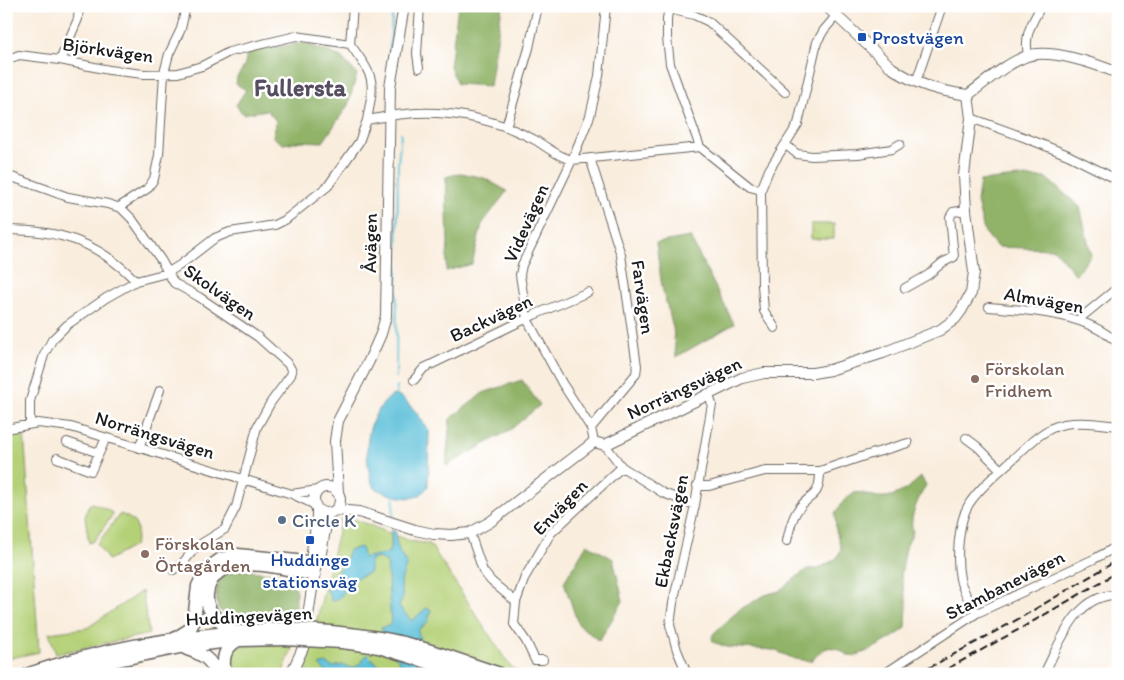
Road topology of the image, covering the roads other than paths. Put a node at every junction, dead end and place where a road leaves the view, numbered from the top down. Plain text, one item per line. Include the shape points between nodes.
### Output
1 (80, 6) edge
2 (186, 6) edge
3 (353, 6) edge
4 (404, 6) edge
5 (420, 6) edge
6 (538, 6) edge
7 (606, 6) edge
8 (826, 6) edge
9 (942, 6) edge
10 (1041, 6) edge
11 (669, 8) edge
12 (836, 16) junction
13 (350, 44) junction
14 (1028, 56) junction
15 (6, 60) edge
16 (60, 60) junction
17 (419, 68) dead end
18 (164, 73) junction
19 (1118, 73) edge
20 (916, 82) junction
21 (785, 92) dead end
22 (968, 95) junction
23 (390, 117) junction
24 (971, 118) junction
25 (367, 120) junction
26 (506, 127) junction
27 (900, 144) dead end
28 (786, 145) junction
29 (700, 147) junction
30 (590, 158) junction
31 (572, 160) junction
32 (6, 175) edge
33 (1118, 180) edge
34 (761, 190) junction
35 (121, 208) junction
36 (966, 210) junction
37 (6, 230) edge
38 (167, 273) junction
39 (136, 281) junction
40 (905, 288) dead end
41 (1116, 289) dead end
42 (588, 292) dead end
43 (989, 307) dead end
44 (527, 319) junction
45 (1078, 320) junction
46 (775, 328) dead end
47 (1118, 343) edge
48 (414, 380) dead end
49 (160, 390) dead end
50 (708, 393) junction
51 (30, 424) junction
52 (1118, 426) edge
53 (591, 428) junction
54 (6, 429) edge
55 (106, 438) junction
56 (966, 438) dead end
57 (67, 442) dead end
58 (594, 442) junction
59 (908, 443) dead end
60 (605, 445) junction
61 (139, 448) junction
62 (99, 452) junction
63 (57, 458) dead end
64 (622, 467) junction
65 (336, 470) junction
66 (1001, 470) junction
67 (820, 471) junction
68 (243, 480) junction
69 (697, 486) junction
70 (320, 489) junction
71 (292, 494) junction
72 (339, 495) junction
73 (694, 505) junction
74 (316, 507) junction
75 (332, 512) junction
76 (360, 512) junction
77 (470, 533) junction
78 (787, 541) dead end
79 (1118, 546) edge
80 (315, 569) junction
81 (173, 570) dead end
82 (1118, 595) edge
83 (516, 602) junction
84 (977, 613) junction
85 (284, 634) junction
86 (236, 636) junction
87 (177, 643) junction
88 (543, 660) dead end
89 (29, 674) edge
90 (60, 674) edge
91 (216, 674) edge
92 (225, 674) edge
93 (292, 674) edge
94 (467, 674) edge
95 (500, 674) edge
96 (687, 674) edge
97 (884, 674) edge
98 (1044, 674) edge

1 - 16 street via 78,19
2 - 18 street
3 - 13 street
4 - 23 street, Åvägen via 390,88
5 - 17 street
6 - 26 street
7 - 31 street, Videvägen via 590,116
8 - 12 street
9 - 20 street
10 - 14 street via 1028,32
11 - 21 street via 709,22
11 - 29 street via 667,38 670,64
12 - 20 street via 892,68
12 - 28 street via 817,42 798,124
13 - 18 street, Björkvägen via 296,36 229,52 202,66
13 - 25 street via 370,72 372,94
14 - 19 street via 1058,56
14 - 22 street via 1011,64
15 - 16 street, Björkvägen via 19,55
16 - 18 street, Björkvägen via 109,70
18 - 35 street via 159,155 154,179
20 - 22 street via 933,89
22 - 24 street, Norrängsvägen
23 - 25 street
23 - 26 street via 443,112
23 - 65 street, Åvägen via 386,316 369,361 338,421
24 - 33 street via 1068,155
24 - 36 street, Norrängsvägen via 964,175
25 - 38 street via 359,142 335,177 310,201 275,225 230,232 215,238
26 - 31 street
27 - 28 street via 892,149 858,154 812,156 797,154
28 - 34 street via 768,170
29 - 30 street
29 - 34 street via 750,187
30 - 31 street
30 - 53 street, Farvägen via 621,255 637,366 636,374
31 - 44 street, Videvägen via 522,266 520,275
32 - 35 street via 68,197
34 - 46 street via 764,311
35 - 38 street, Skolvägen via 132,219
36 - 40 street via 953,212 950,217 954,257
36 - 50 street, Norrängsvägen via 973,285 965,306 946,326 884,353 830,370 764,373 742,378
37 - 39 street via 45,231 65,236 107,256
38 - 39 street
38 - 68 street, Skolvägen via 174,283 258,338 292,371 257,427
39 - 51 street via 74,320 52,340 44,354 30,401
41 - 45 street
42 - 44 street, Backvägen
43 - 45 street, Almvägen via 1034,311
44 - 48 street, Backvägen via 424,368
44 - 53 street, Videvägen
45 - 47 street, Almvägen
49 - 61 street
50 - 60 street, Norrängsvägen
50 - 69 street, Ekbacksvägen via 712,404
51 - 54 street, Norrängsvägen
51 - 55 street, Norrängsvägen via 71,427
52 - 66 street via 1075,423 1056,427 1036,438
53 - 58 street, Videvägen
55 - 61 street, Norrängsvägen
55 - 62 street
56 - 66 street
57 - 62 street
58 - 60 street
58 - 77 street via 490,522
59 - 67 street
60 - 64 street
61 - 68 street, Norrängsvägen
62 - 63 street via 91,470
64 - 73 street via 663,493
64 - 83 street, Envägen via 551,533 525,578
65 - 70 street
65 - 72 street, Åvägen
66 - 84 street via 969,505 961,528 960,579
67 - 69 street via 765,471
67 - 78 street via 817,491 798,509
68 - 71 street, Norrängsvägen
68 - 81 street via 236,507 225,529 196,547
69 - 73 street, Ekbacksvägen
70 - 71 street, Norrängsvägen
70 - 72 street via 331,487
70 - 74 street via 314,496
71 - 74 street, Norrängsvägen
72 - 75 street via 339,506
72 - 76 street
73 - 96 street, Ekbacksvägen via 670,625 676,650
74 - 75 street via 320,512
74 - 80 street via 312,551
75 - 76 street
75 - 80 street
76 - 77 street via 434,534
77 - 83 street via 483,571
79 - 84 street, Stambanevägen
80 - 86 main road via 237,564 225,567 213,576 207,590 208,610
80 - 87 main road via 238,555 221,559 206,570 198,586 194,621
80 - 93 street via 303,648
82 - 98 street via 1107,594 1093,601 1072,620
83 - 88 street, Envägen via 514,624 536,660
84 - 97 street, Stambanevägen
85 - 86 main road, Huddingevägen
85 - 94 main road, Huddingevägen, bridge via 379,647
85 - 95 main road, Huddingevägen, bridge via 343,633 380,638
86 - 87 main road, Huddingevägen
86 - 92 main road via 225,651
87 - 89 main road, Huddingevägen via 96,654
87 - 90 main road, Huddingevägen
87 - 91 main road via 202,653

